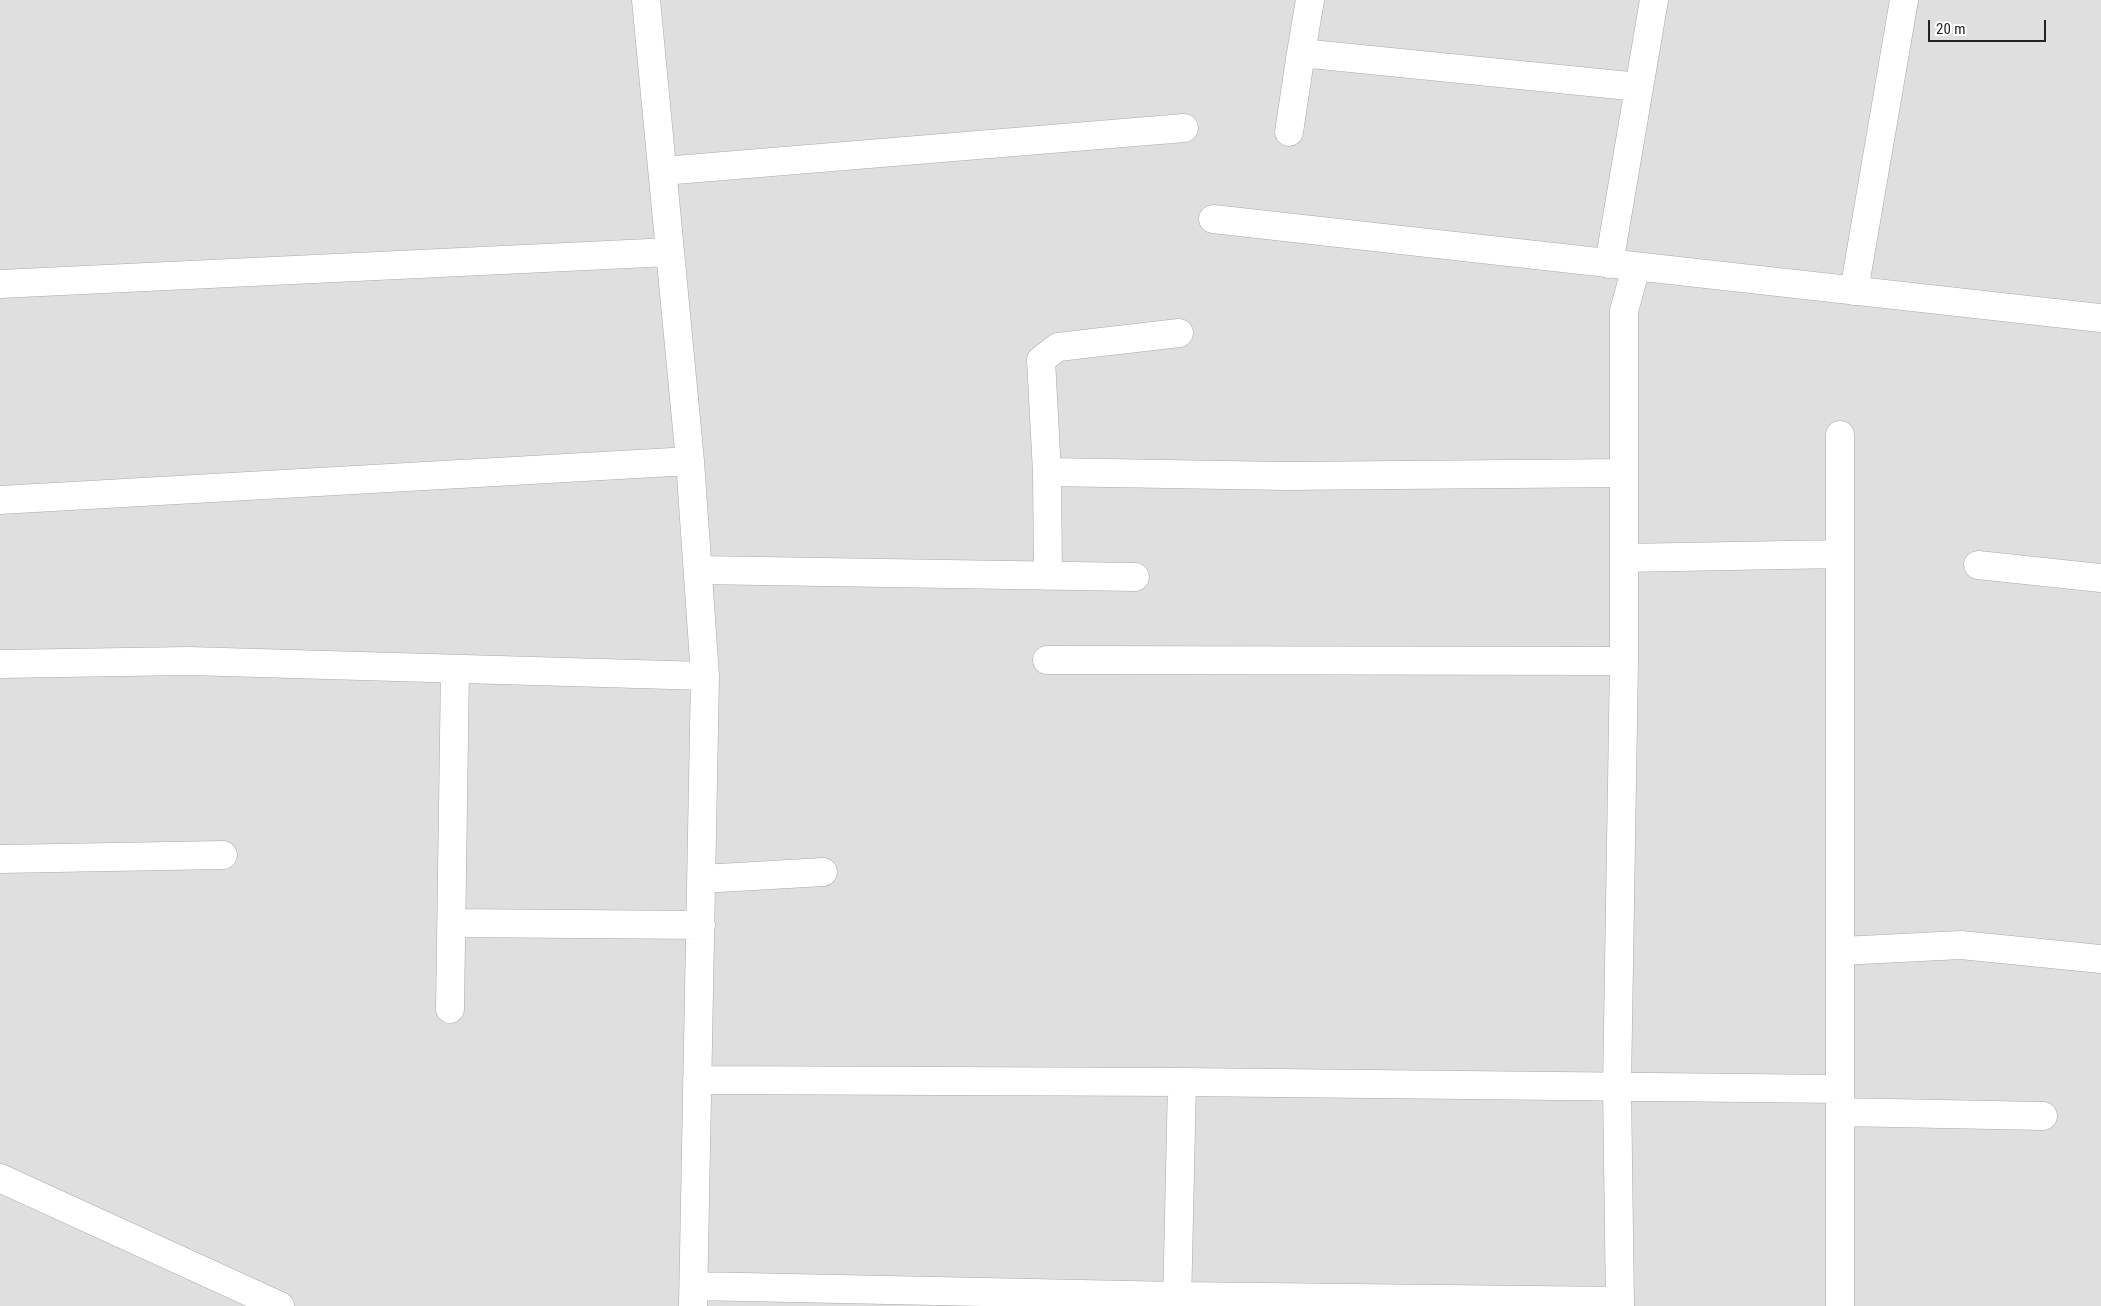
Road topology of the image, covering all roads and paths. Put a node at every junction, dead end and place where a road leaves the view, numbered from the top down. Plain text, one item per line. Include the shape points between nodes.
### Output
1 (646, 0) edge
2 (1310, 0) edge
3 (1654, 0) edge
4 (1904, 0) edge
5 (1301, 53) junction
6 (1639, 87) junction
7 (1184, 128) dead end
8 (1289, 132) dead end
9 (663, 171) junction
10 (1213, 219) dead end
11 (670, 252) junction
12 (1610, 264) junction
13 (1636, 266) junction
14 (0, 284) edge
15 (1854, 290) junction
16 (2101, 318) edge
17 (1179, 333) dead end
18 (1840, 435) dead end
19 (690, 461) junction
20 (1048, 472) junction
21 (1624, 473) junction
22 (0, 500) edge
23 (1840, 554) junction
24 (1624, 558) junction
25 (1978, 565) dead end
26 (698, 570) junction
27 (1048, 576) junction
28 (1135, 577) dead end
29 (2101, 578) edge
30 (1046, 660) dead end
31 (1624, 661) junction
32 (0, 664) edge
33 (455, 669) junction
34 (705, 676) junction
35 (223, 855) dead end
36 (0, 859) edge
37 (823, 872) dead end
38 (702, 879) junction
39 (452, 923) junction
40 (701, 925) junction
41 (1840, 951) junction
42 (2101, 959) edge
43 (450, 1009) dead end
44 (697, 1080) junction
45 (1182, 1082) junction
46 (1617, 1086) junction
47 (1840, 1100) junction
48 (2043, 1116) dead end
49 (0, 1178) edge
50 (694, 1296) edge
51 (1177, 1301) edge
52 (1620, 1303) edge
53 (280, 1306) edge
54 (1840, 1306) edge

1 - 9 street
2 - 5 street
3 - 6 street
4 - 15 street
5 - 6 street
5 - 8 street
6 - 12 street
7 - 9 street
9 - 11 street
10 - 12 street
11 - 14 street
11 - 19 street
12 - 13 street
13 - 15 street
13 - 21 street via 1624,311
15 - 16 street
17 - 20 street via 1058,347 1040,360
18 - 23 street
19 - 22 street
19 - 26 street
20 - 21 street via 1286,476
20 - 27 street
21 - 24 street
23 - 24 street
23 - 41 street
24 - 31 street
25 - 29 street
26 - 27 street
26 - 34 street
27 - 28 street
30 - 31 street
31 - 46 street
32 - 33 street via 190,661
33 - 34 street
33 - 39 street
34 - 38 street
35 - 36 street
37 - 38 street
38 - 40 street
39 - 40 street
39 - 43 street
40 - 44 street
41 - 42 street via 1961,945
41 - 47 street
44 - 45 street
44 - 50 street
45 - 46 street
45 - 51 street
46 - 47 street
46 - 52 street
47 - 48 street
47 - 54 street
49 - 53 street
50 - 51 street
51 - 52 street

